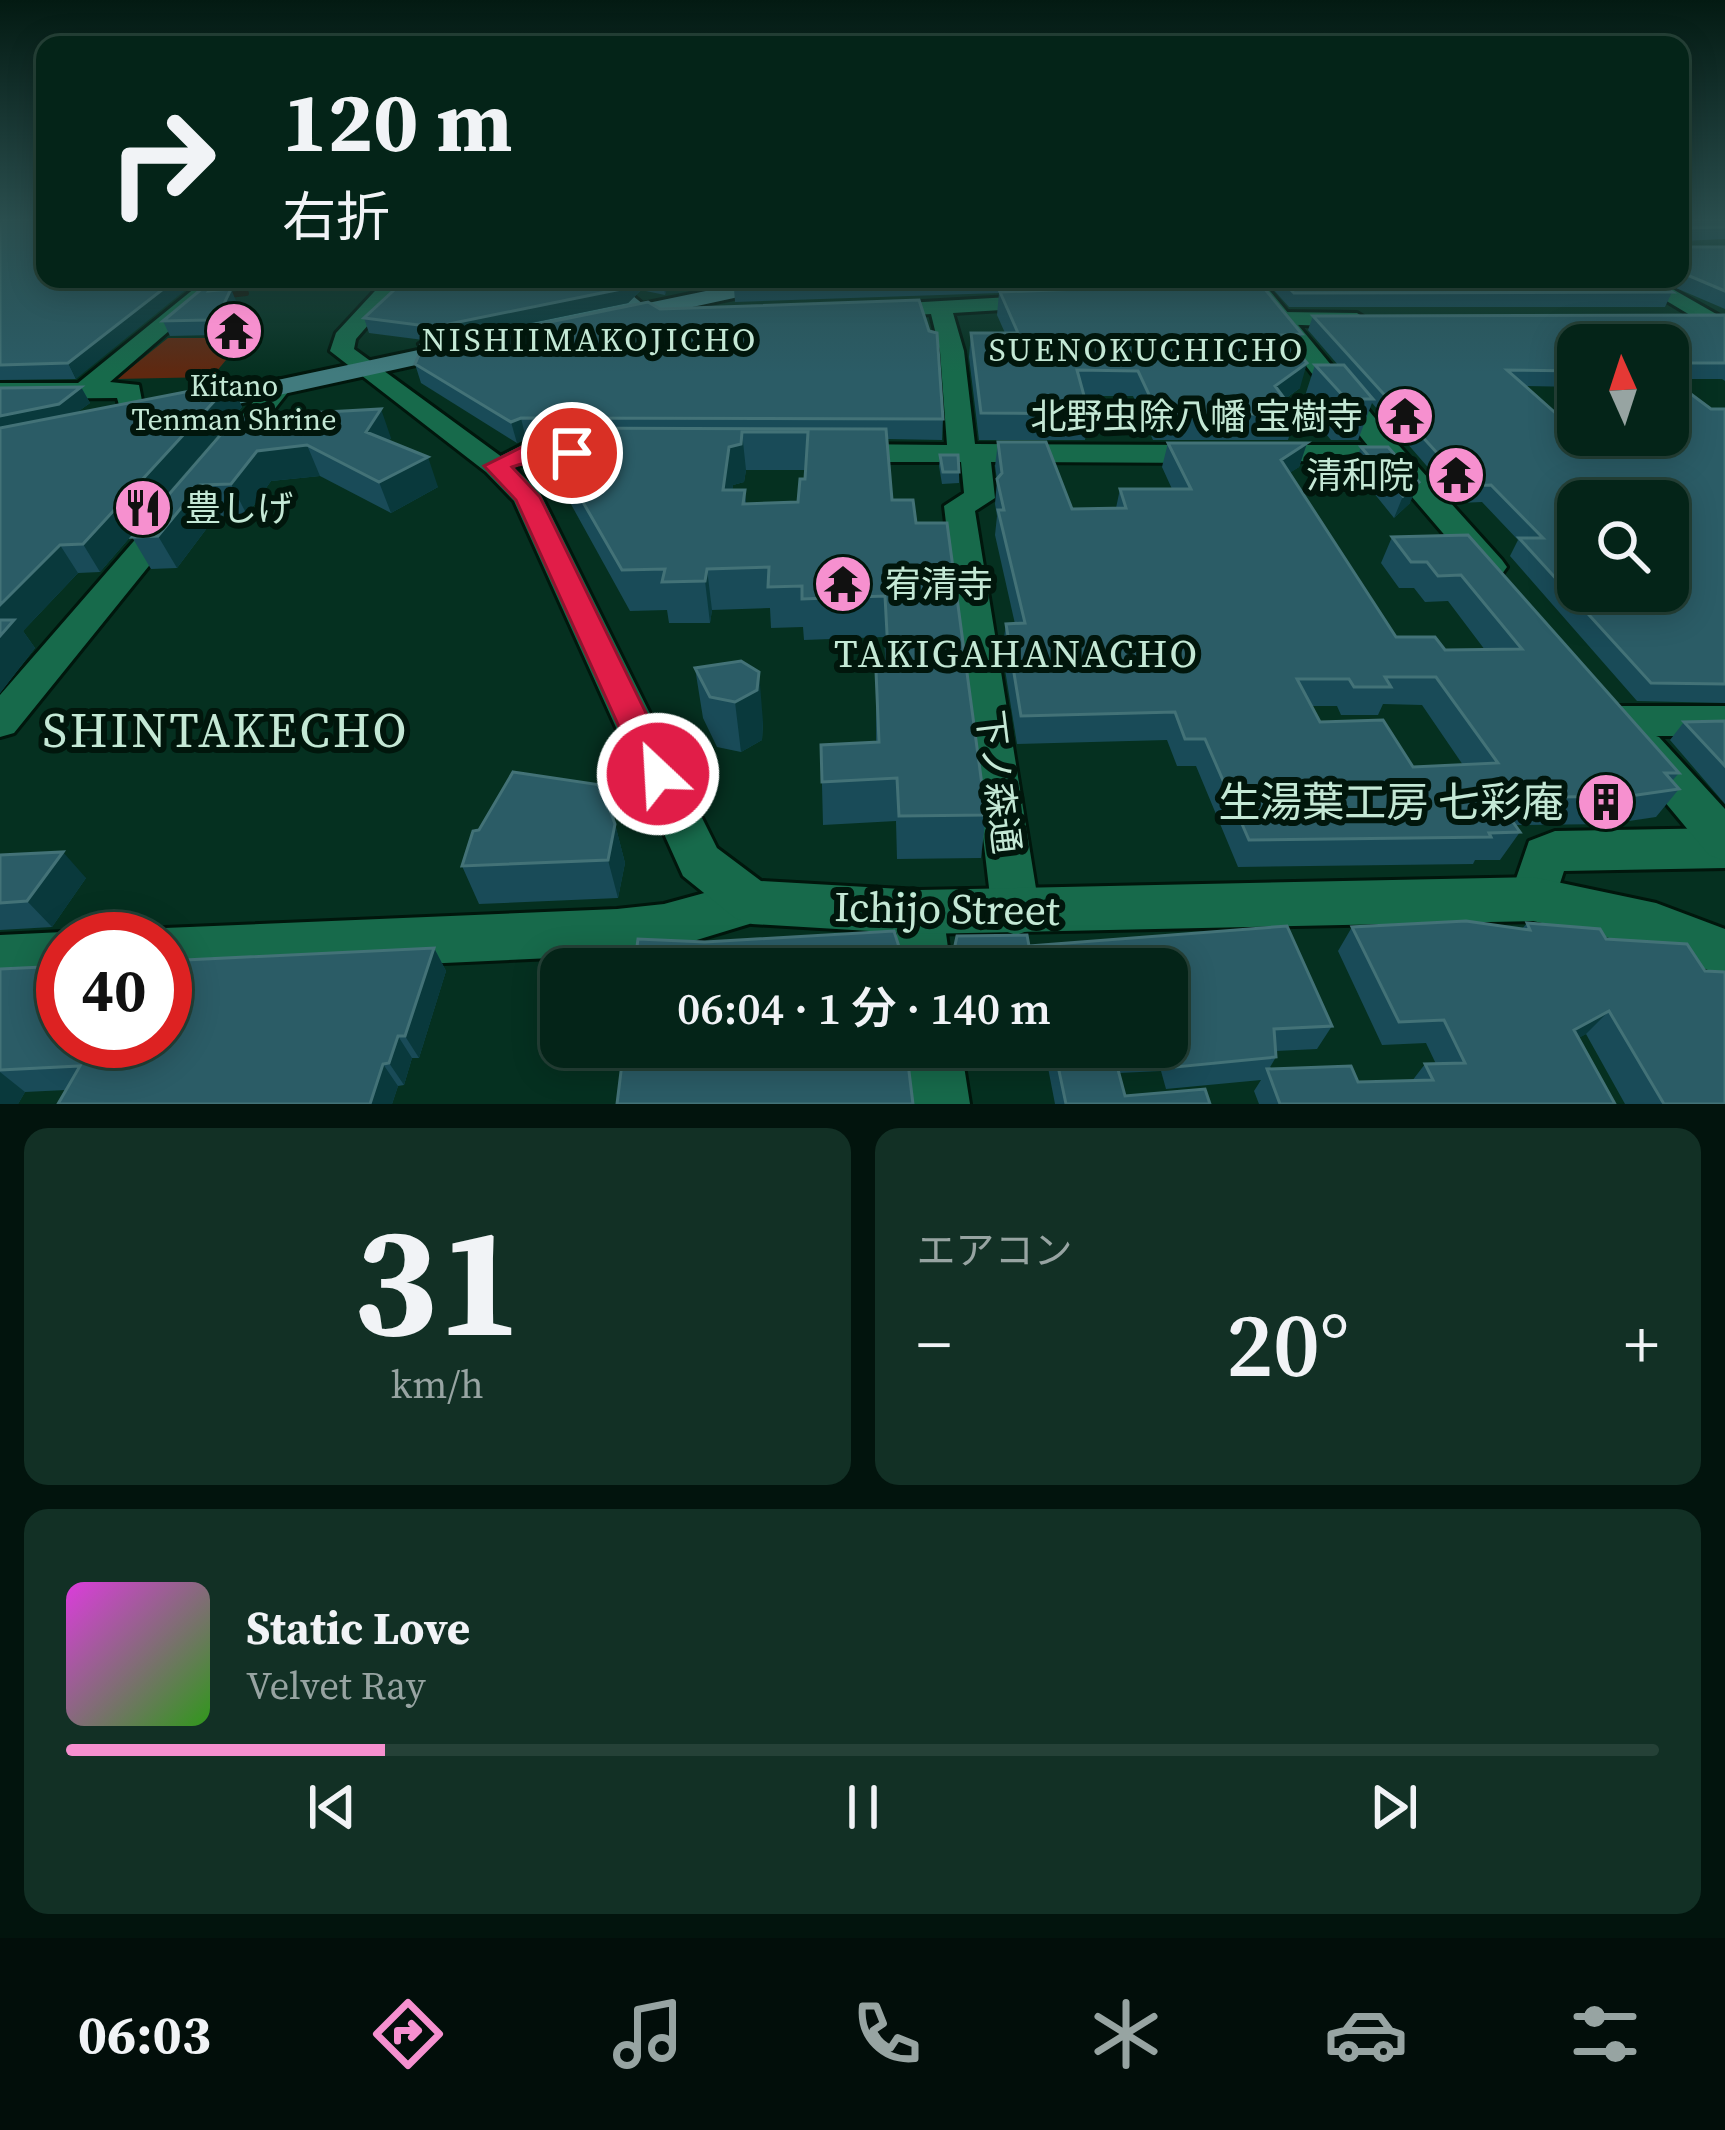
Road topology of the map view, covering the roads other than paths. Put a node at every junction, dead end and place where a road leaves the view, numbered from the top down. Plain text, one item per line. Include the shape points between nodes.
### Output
1 (210, 288) edge
2 (390, 288) edge
3 (713, 288) edge
4 (741, 288) edge
5 (978, 288) edge
6 (1657, 288) edge
7 (1255, 298) edge
8 (1068, 301) edge
9 (648, 304) junction
10 (986, 304) junction
11 (940, 307) junction
12 (859, 311) edge
13 (756, 314) edge
14 (1661, 319) edge
15 (1375, 320) edge
16 (1720, 322) edge
17 (356, 365) junction
18 (279, 387) junction
19 (0, 391) edge
20 (89, 411) junction
21 (617, 453) edge
22 (824, 453) edge
23 (969, 453) junction
24 (1391, 454) junction
25 (496, 466) junction
26 (1510, 590) edge
27 (1593, 688) edge
28 (1621, 721) junction
29 (1725, 721) edge
30 (0, 722) edge
31 (1725, 845) edge
32 (1533, 898) junction
33 (752, 902) junction
34 (919, 912) junction
35 (1016, 913) junction
36 (923, 948) edge
37 (192, 951) edge
38 (1725, 953) edge
39 (36, 957) edge
40 (0, 959) edge
41 (937, 1068) edge
42 (941, 1104) edge

1 - 20 street
2 - 17 street via 344,338 342,351
3 - 9 main road
4 - 9 main road
5 - 10 street
6 - 16 street
7 - 15 street
7 - 24 street
8 - 10 street
9 - 13 street via 662,316
9 - 17 main road
10 - 11 street
11 - 12 street
11 - 23 street, 下ノ森通
14 - 16 street
17 - 18 main road
17 - 20 main road
17 - 25 street
18 - 20 main road
18 - 30 street
19 - 20 street
21 - 25 street via 526,452
22 - 23 street
23 - 24 street
23 - 35 street, 下ノ森通 via 980,498 959,506
24 - 26 street
25 - 33 street via 528,497 700,862
27 - 28 street
28 - 29 street
28 - 31 street
31 - 32 street via 1555,850 1545,855
32 - 35 street, Ichijo Street
32 - 38 street, Ichijo Street via 1656,926
33 - 34 street, Ichijo Street
33 - 37 street, Ichijo Street via 617,932
34 - 35 street, Ichijo Street
34 - 36 street
39 - 40 street
41 - 42 street

